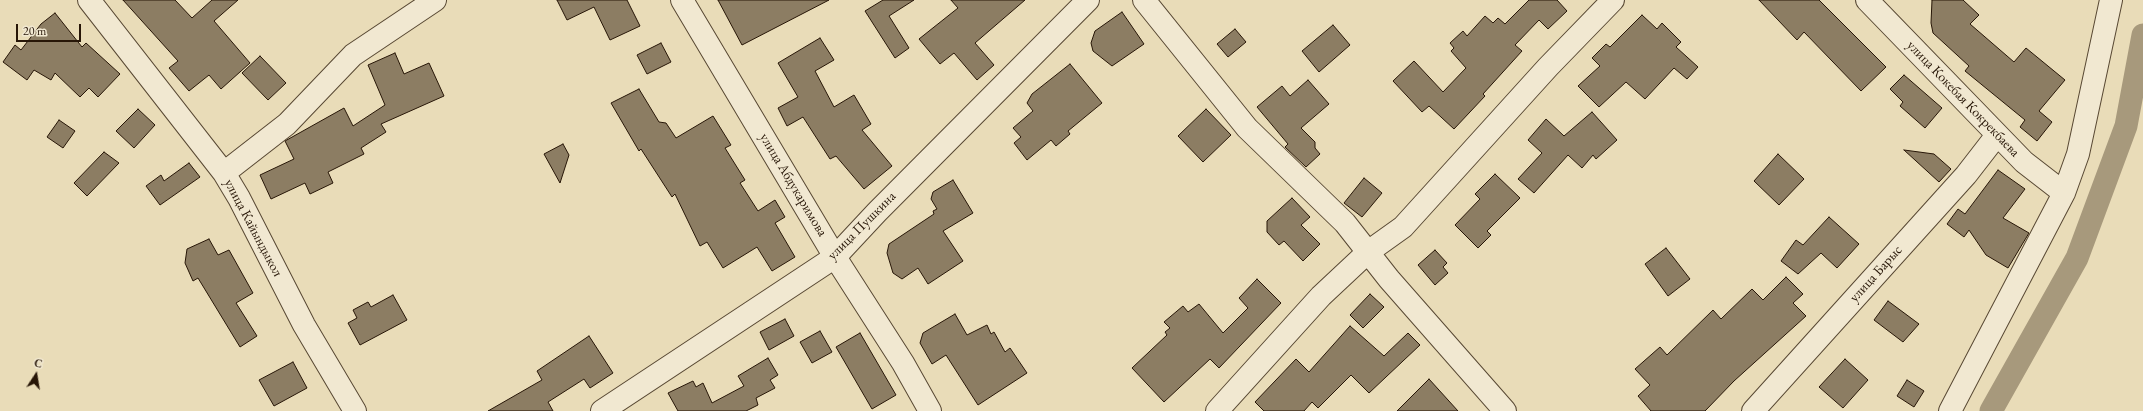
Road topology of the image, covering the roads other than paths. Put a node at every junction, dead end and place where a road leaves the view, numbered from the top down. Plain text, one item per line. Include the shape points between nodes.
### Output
1 (89, 0) edge
2 (434, 0) edge
3 (682, 0) edge
4 (1088, 0) edge
5 (1144, 0) edge
6 (1613, 0) edge
7 (1867, 0) edge
8 (2111, 0) edge
9 (1997, 135) junction
10 (224, 173) junction
11 (2064, 193) junction
12 (1368, 252) junction
13 (836, 257) junction
14 (355, 411) edge
15 (602, 411) edge
16 (930, 411) edge
17 (1217, 411) edge
18 (1505, 411) edge
19 (1753, 411) edge
20 (1950, 411) edge

1 - 10 street, улица Кайындыкол
2 - 10 street via 353,55 287,124
3 - 13 street, улица Абдукаримова
4 - 13 street, улица Пушкина via 876,212
5 - 12 street via 1247,128 1345,223
6 - 12 street via 1548,66 1403,227
7 - 9 street, улица Кокебая Кокрекбаева
8 - 11 street via 2078,154
9 - 11 street, улица Кокебая Кокрекбаева via 2024,162
9 - 19 street, улица Барыс via 1966,175
10 - 14 street, улица Кайындыкол via 304,325
11 - 20 street
12 - 17 street via 1321,296
12 - 18 street
13 - 15 street, улица Пушкина
13 - 16 street, улица Абдукаримова

